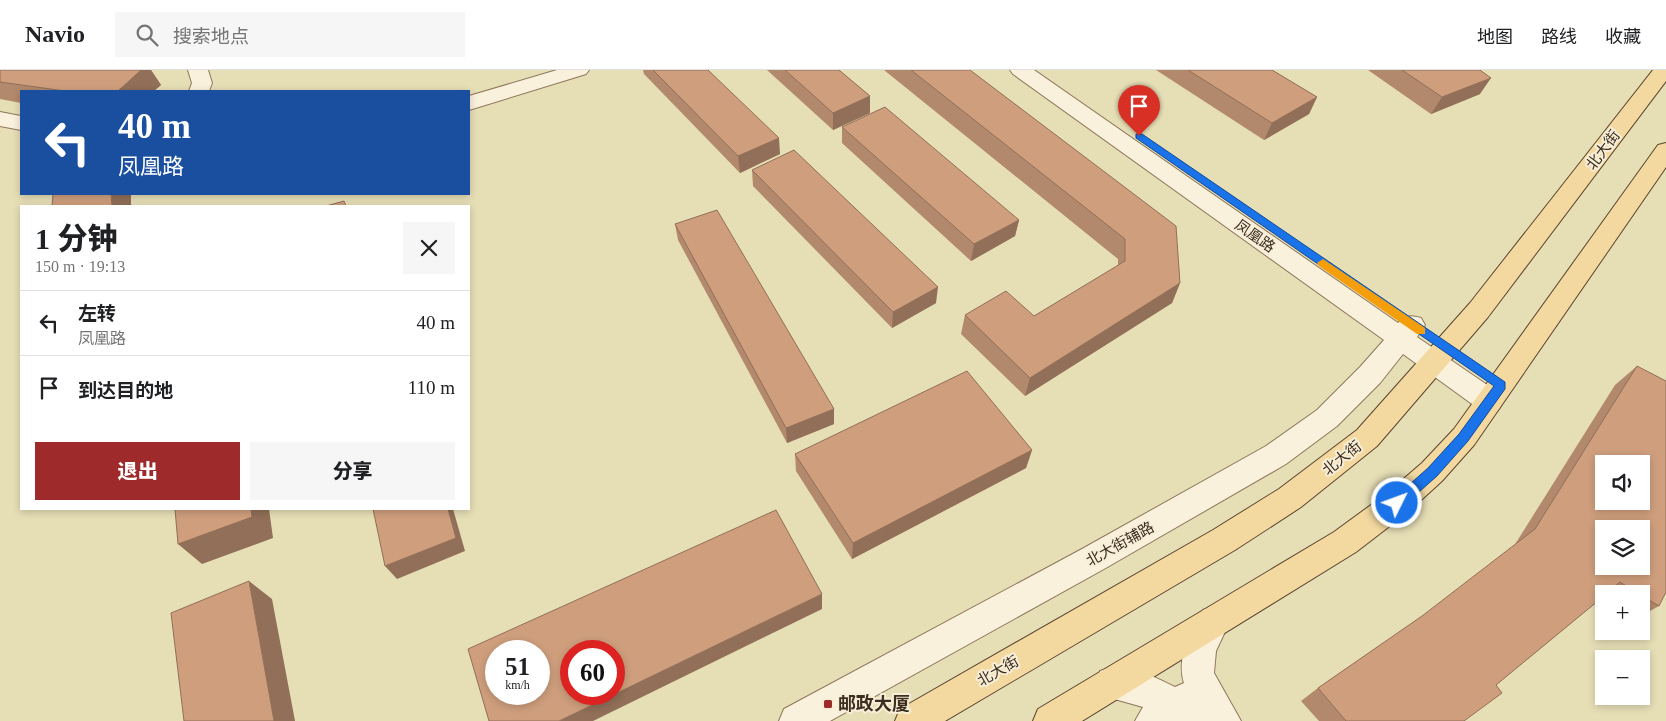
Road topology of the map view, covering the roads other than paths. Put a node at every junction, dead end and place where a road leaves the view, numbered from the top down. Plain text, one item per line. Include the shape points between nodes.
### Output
1 (198, 70) edge
2 (579, 70) edge
3 (1020, 70) edge
4 (1044, 70) edge
5 (1664, 70) edge
6 (199, 90) edge
7 (470, 103) edge
8 (0, 119) edge
9 (20, 123) edge
10 (1666, 150) edge
11 (1406, 332) junction
12 (1441, 356) junction
13 (1495, 393) junction
14 (1214, 621) junction
15 (1112, 683) junction
16 (1204, 688) junction
17 (1173, 716) edge
18 (796, 721) edge
19 (912, 721) edge
20 (1050, 721) edge
21 (1224, 721) edge

1 - 6 street via 202,83
2 - 7 street
3 - 11 street, 凤凰路
4 - 11 street, 凤凰路
5 - 12 main road, 北大街 via 1544,229
8 - 9 street
10 - 13 main road
11 - 12 street, 凤凰路
11 - 18 street, 北大街辅路 via 1370,375 1327,418 1276,454 1084,564
12 - 13 street, 凤凰路
12 - 19 main road, 北大街 via 1368,438 1290,498 1224,540
13 - 14 main road via 1464,438 1397,503 1345,542
14 - 15 main road
14 - 16 street via 1196,660 1198,678
15 - 17 street via 1135,686 1156,694
15 - 20 main road
16 - 17 street
16 - 21 street

